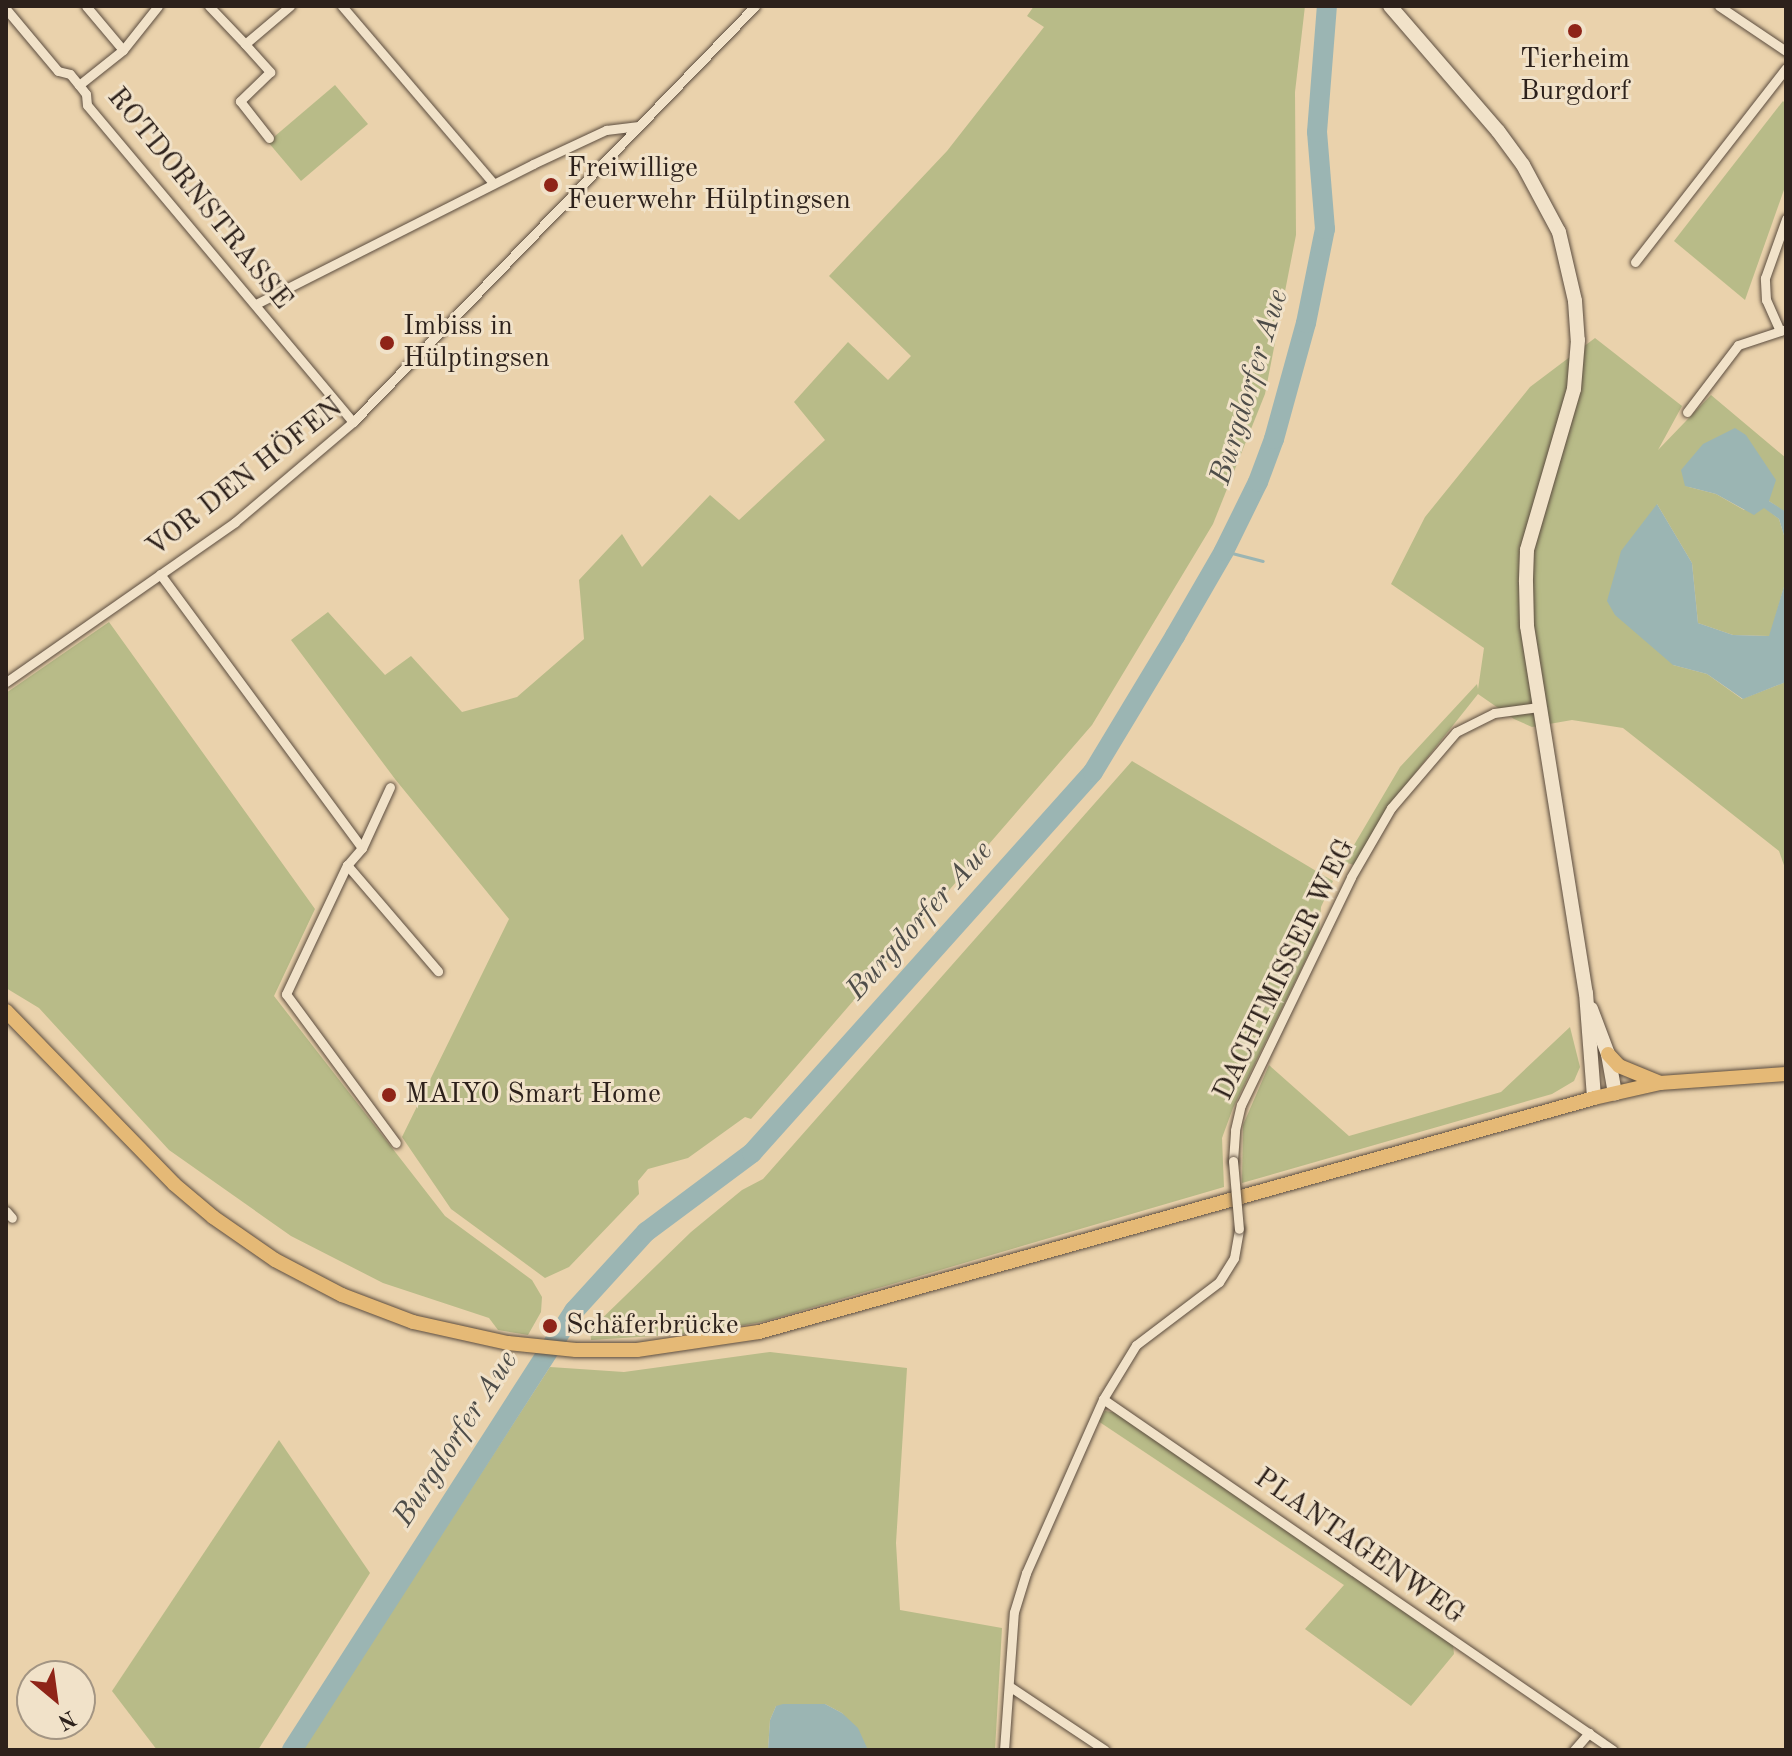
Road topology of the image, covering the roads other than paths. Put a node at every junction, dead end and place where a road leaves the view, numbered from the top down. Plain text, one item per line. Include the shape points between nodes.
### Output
1 (86, 6) edge
2 (158, 6) edge
3 (209, 6) edge
4 (290, 6) edge
5 (342, 6) edge
6 (755, 6) edge
7 (1390, 6) edge
8 (1719, 6) edge
9 (6, 9) edge
10 (245, 44) junction
11 (123, 50) junction
12 (1786, 51) edge
13 (1786, 68) edge
14 (79, 85) junction
15 (640, 126) junction
16 (269, 138) dead end
17 (493, 183) junction
18 (1786, 219) edge
19 (1635, 262) dead end
20 (256, 304) junction
21 (1783, 330) edge
22 (1687, 412) dead end
23 (353, 422) junction
24 (160, 574) junction
25 (6, 682) edge
26 (1539, 707) junction
27 (390, 787) dead end
28 (362, 848) junction
29 (347, 865) junction
30 (438, 971) dead end
31 (1586, 993) junction
32 (6, 1011) edge
33 (1608, 1054) junction
34 (1786, 1074) edge
35 (1660, 1083) junction
36 (1615, 1093) junction
37 (1594, 1098) junction
38 (396, 1143) dead end
39 (1103, 1399) junction
40 (1009, 1686) junction
41 (1589, 1733) junction
42 (1004, 1750) edge
43 (1105, 1750) edge
44 (1574, 1750) edge
45 (1613, 1750) edge

1 - 11 street
2 - 11 street
3 - 10 street
4 - 10 street
5 - 17 street
6 - 15 street, VOR DEN HÖFEN
7 - 26 street via 1523,165 1546,202 1568,264 1578,340 1574,389 1527,550 1527,626
8 - 12 street
9 - 14 street, ROTDORNSTRASSE via 58,71 70,74
10 - 16 street via 270,72 240,101
11 - 14 street
13 - 19 street
14 - 20 street, ROTDORNSTRASSE via 87,105
15 - 17 street via 606,130
15 - 23 street, VOR DEN HÖFEN
17 - 20 street
18 - 21 street via 1765,278 1766,300
20 - 23 street, ROTDORNSTRASSE
21 - 22 street via 1738,345
23 - 24 street, VOR DEN HÖFEN via 246,513
24 - 25 street, VOR DEN HÖFEN
24 - 28 street
26 - 31 street
26 - 39 street, DACHTMISSER WEG, bridge via 1494,713 1456,732 1391,808 1351,877 1241,1105 1233,1161 1239,1229 1234,1258 1219,1282 1136,1345
27 - 28 street
28 - 29 street
29 - 30 street
29 - 38 street via 286,994
31 - 33 street
31 - 37 street
32 - 37 main road via 174,1184 253,1247 366,1305 438,1329 576,1350 704,1342 824,1316
33 - 35 main road via 1619,1066
33 - 36 street
34 - 35 main road
35 - 36 main road
36 - 37 main road
39 - 40 street, DACHTMISSER WEG via 1026,1573 1014,1612
39 - 41 street, PLANTAGENWEG
40 - 42 street, DACHTMISSER WEG
40 - 43 street
41 - 44 street
41 - 45 street, PLANTAGENWEG

